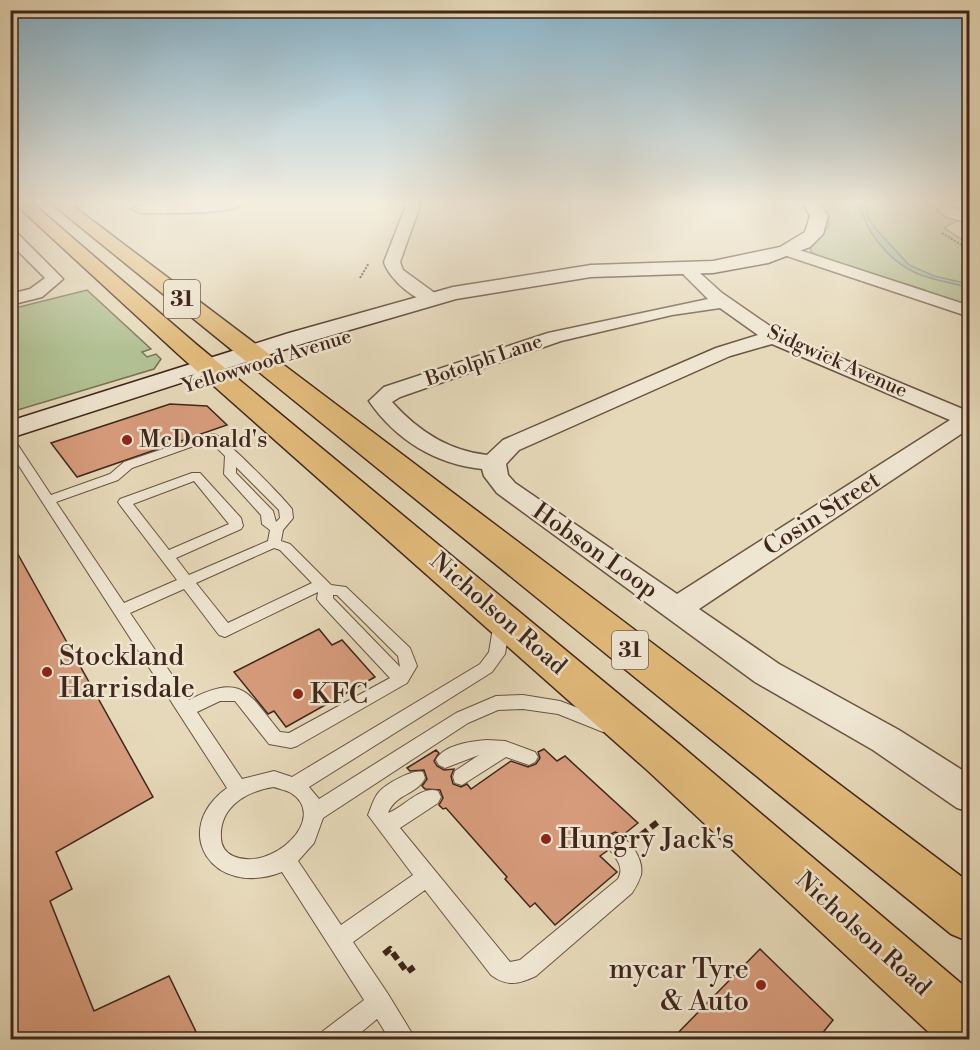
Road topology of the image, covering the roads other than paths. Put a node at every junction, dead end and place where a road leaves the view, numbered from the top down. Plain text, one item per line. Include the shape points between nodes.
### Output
1 (28, 252) edge
2 (86, 252) edge
3 (112, 252) edge
4 (396, 252) edge
5 (783, 252) edge
6 (790, 252) edge
7 (685, 268) junction
8 (524, 282) junction
9 (430, 298) junction
10 (10, 300) edge
11 (722, 302) junction
12 (969, 312) edge
13 (773, 337) junction
14 (235, 365) junction
15 (968, 420) edge
16 (10, 430) edge
17 (10, 442) edge
18 (493, 463) junction
19 (50, 500) junction
20 (275, 536) junction
21 (167, 556) junction
22 (187, 582) junction
23 (324, 587) junction
24 (677, 609) junction
25 (121, 611) junction
26 (502, 618) junction
27 (186, 710) junction
28 (505, 748) junction
29 (529, 757) dead end
30 (663, 757) junction
31 (445, 760) dead end
32 (462, 777) dead end
33 (416, 778) dead end
34 (296, 785) junction
35 (238, 789) junction
36 (969, 796) edge
37 (431, 797) dead end
38 (314, 813) junction
39 (382, 821) junction
40 (624, 843) road end
41 (286, 860) junction
42 (427, 877) junction
43 (969, 916) edge
44 (339, 939) junction
45 (380, 1002) junction
46 (969, 1029) edge
47 (332, 1040) edge
48 (404, 1040) edge

1 - 10 street via 55,279 36,293
2 - 14 main road, Nicholson Road / 31
3 - 14 main road, Nicholson Road / 31
4 - 9 street via 392,262 395,272
5 - 7 street, Yellowwood Avenue via 733,264
6 - 12 street
7 - 8 street, Yellowwood Avenue via 591,271
7 - 11 street, Sidgwick Avenue
8 - 9 street, Yellowwood Avenue
8 - 14 street, Yellowwood Avenue
9 - 14 street, Yellowwood Avenue
11 - 13 street, Sidgwick Avenue
11 - 18 street, Botolph Lane via 692,305 555,337 392,392 380,401 387,412 441,452
13 - 15 street, Sidgwick Avenue
13 - 18 street via 723,352 511,445
14 - 16 street, Yellowwood Avenue
14 - 17 street, Yellowwood Avenue
14 - 26 main road, Nicholson Road / 31
14 - 43 main road, Nicholson Road / 31
15 - 24 street, Cosin Street
17 - 19 lane
18 - 24 street, Hobson Loop via 496,476 506,488
19 - 20 lane via 114,477 128,465 214,438 231,454 230,474 268,514
19 - 25 lane
20 - 22 lane
20 - 23 lane
21 - 21 lane via 237,526 196,476 125,502
21 - 22 lane
22 - 23 lane via 225,631
22 - 25 lane
23 - 27 lane via 341,591 404,652 409,667 401,679 291,741 275,740 236,693 218,695
24 - 36 street, Hobson Loop via 767,673 886,740
25 - 27 lane
26 - 30 main road, Nicholson Road / 31
26 - 34 lane via 497,654 486,668
27 - 35 lane
28 - 29 lane
28 - 31 lane via 462,750
28 - 32 lane
30 - 38 lane via 595,720 560,708 523,702 496,703 462,718
30 - 46 main road, Nicholson Road / 31
33 - 39 lane via 385,798
34 - 35 lane via 274,779
34 - 38 lane via 309,796
35 - 41 lane via 222,804 212,822 212,847 218,857 241,869
37 - 39 lane
38 - 41 lane via 307,838
39 - 42 lane
40 - 42 lane via 632,867 625,886 519,974 509,974 499,967
41 - 44 lane
42 - 44 lane
44 - 45 lane
45 - 47 lane
45 - 48 lane

